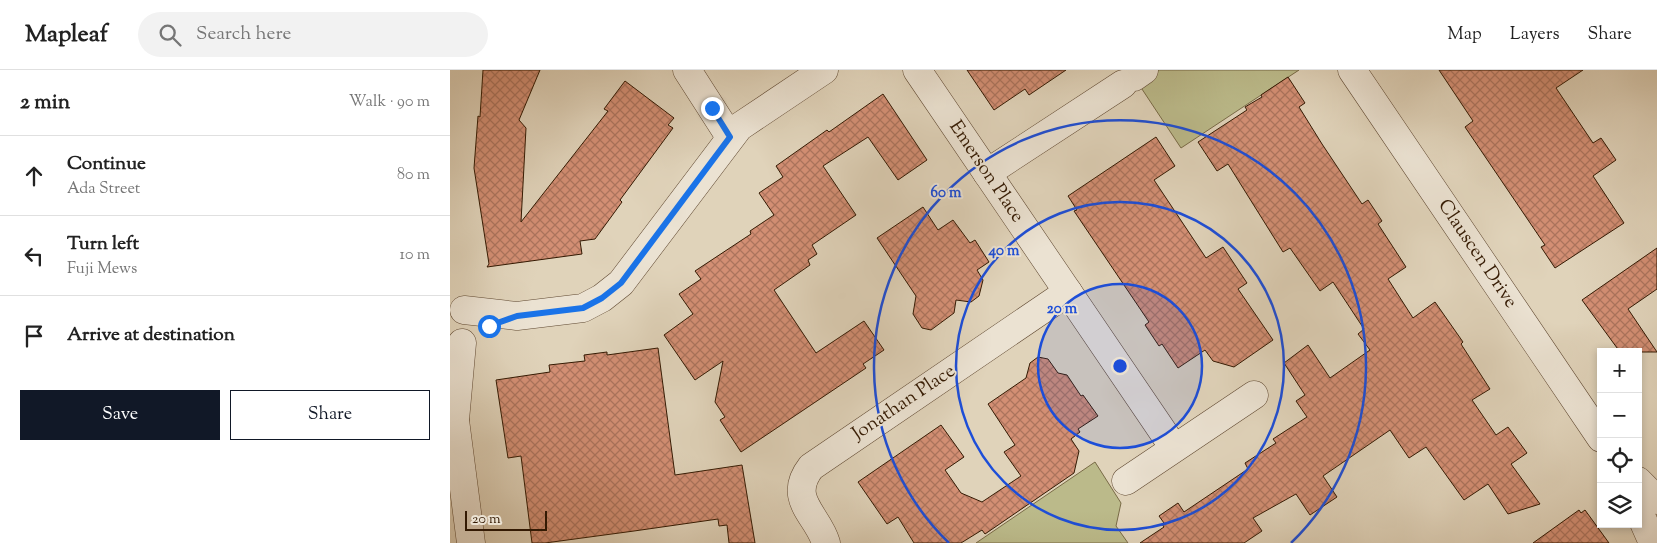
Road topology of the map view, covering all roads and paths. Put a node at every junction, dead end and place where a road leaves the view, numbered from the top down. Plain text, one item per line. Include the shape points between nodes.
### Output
1 (687, 70) edge
2 (824, 70) edge
3 (917, 70) edge
4 (1352, 70) edge
5 (1134, 77) edge
6 (730, 137) junction
7 (988, 173) junction
8 (1068, 292) junction
9 (457, 319) edge
10 (1254, 395) dead end
11 (452, 412) edge
12 (1597, 432) edge
13 (1174, 448) junction
14 (1126, 481) dead end
15 (1640, 483) edge
16 (1657, 500) edge
17 (1642, 518) edge
18 (1657, 538) edge
19 (471, 543) edge
20 (826, 543) edge
21 (1653, 543) edge

1 - 6 street
2 - 6 street via 738,127
3 - 7 street, Emerson Place
4 - 12 street, Clauscen Drive
5 - 7 street
6 - 9 street via 621,283 602,298 583,308
7 - 8 street, Emerson Place
8 - 13 street, Emerson Place
8 - 20 street, Jonathan Place via 811,467 801,488 803,501
9 - 11 street
10 - 13 street
11 - 19 street
13 - 14 street
15 - 16 street
17 - 21 street
18 - 21 street

